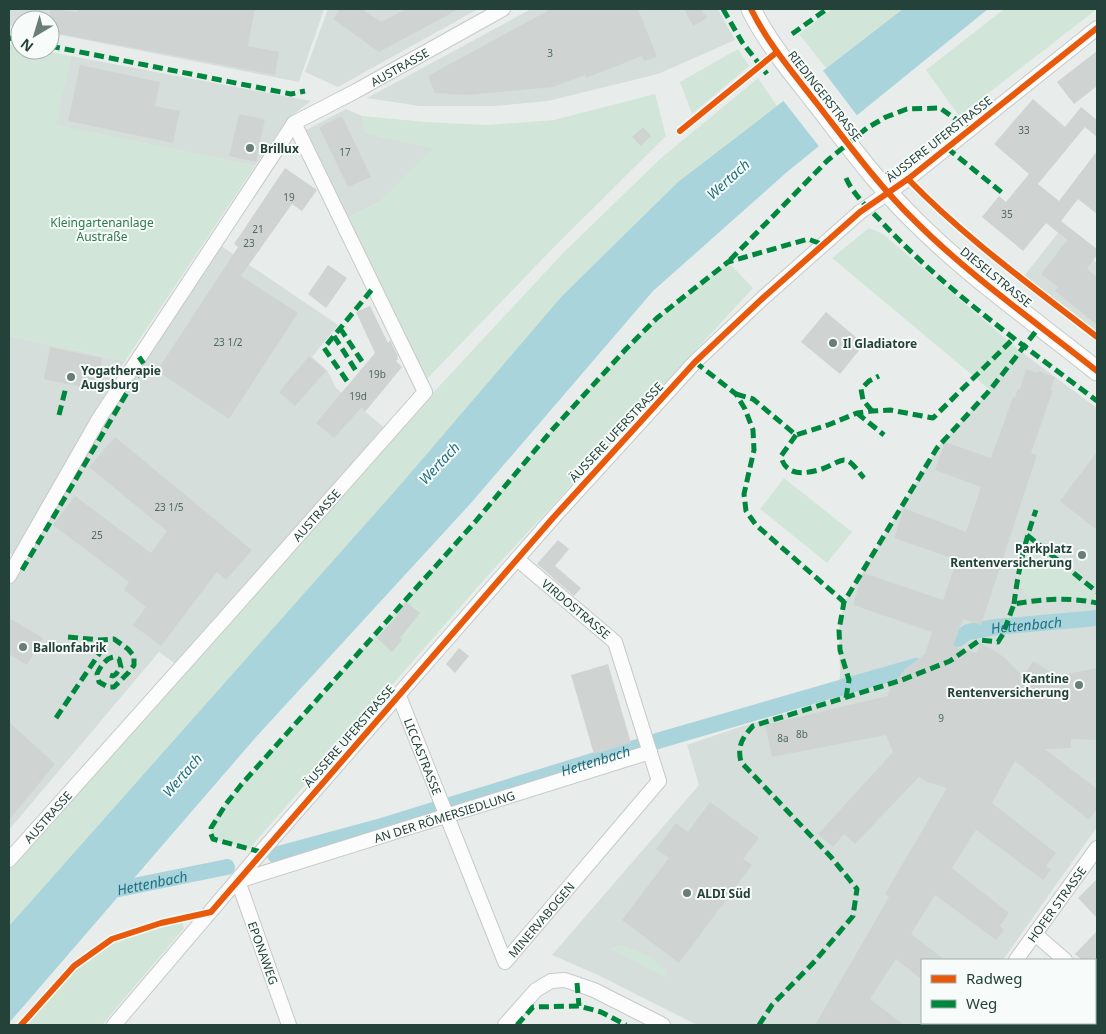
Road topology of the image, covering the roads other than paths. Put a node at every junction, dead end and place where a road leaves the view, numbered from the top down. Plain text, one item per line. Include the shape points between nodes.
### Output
1 (503, 9) edge
2 (751, 9) edge
3 (1094, 35) edge
4 (294, 123) junction
5 (888, 192) junction
6 (1097, 371) edge
7 (517, 559) junction
8 (9, 576) edge
9 (399, 696) junction
10 (650, 752) junction
11 (446, 817) junction
12 (1096, 854) edge
13 (9, 860) edge
14 (238, 881) junction
15 (1036, 934) junction
16 (1017, 959) edge
17 (1063, 959) edge
18 (114, 1025) edge
19 (289, 1025) edge
20 (505, 1025) edge
21 (662, 1025) edge

1 - 4 street, AUSTRASSE
2 - 5 main road, RIEDINGERSTRASSE via 761,30 784,62
3 - 5 street, ÄUSSERE UFERSTRASSE
4 - 8 street, AUSTRASSE via 100,416
4 - 13 street, AUSTRASSE via 424,392
5 - 6 main road, DIESELSTRASSE via 957,261
5 - 7 street, ÄUSSERE UFERSTRASSE via 860,212 696,362
7 - 9 street, ÄUSSERE UFERSTRASSE
7 - 10 street, VIRDOSTRASSE via 616,642
9 - 11 street, LICCASTRASSE
9 - 14 street, ÄUSSERE UFERSTRASSE
10 - 11 street, AN DER RÖMERSIEDLUNG
10 - 11 street, MINERVABOGEN via 659,781 505,962
11 - 14 street, AN DER RÖMERSIEDLUNG
12 - 15 street, HOFER STRASSE
14 - 18 street, ÄUSSERE UFERSTRASSE
14 - 19 street, EPONAWEG
15 - 16 street, HOFER STRASSE
15 - 17 street
20 - 21 street via 536,990 551,981 566,980 594,990

